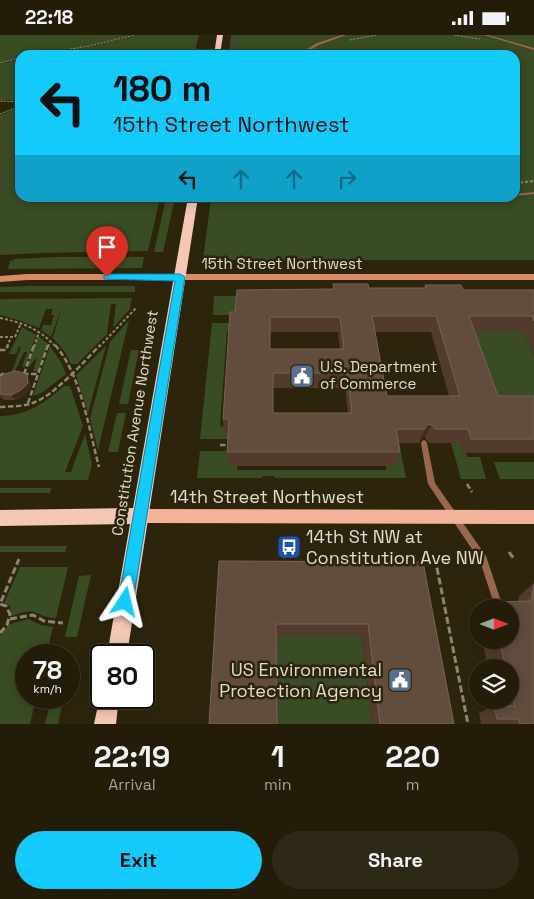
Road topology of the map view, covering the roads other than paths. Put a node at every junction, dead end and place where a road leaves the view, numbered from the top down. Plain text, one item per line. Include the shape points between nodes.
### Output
1 (220, 35) edge
2 (345, 35) edge
3 (485, 35) edge
4 (534, 49) edge
5 (218, 50) edge
6 (307, 50) edge
7 (534, 193) edge
8 (520, 194) edge
9 (192, 202) edge
10 (180, 277) junction
11 (534, 277) edge
12 (0, 279) edge
13 (424, 443) edge
14 (140, 516) junction
15 (454, 517) junction
16 (534, 517) edge
17 (0, 518) edge
18 (496, 599) edge
19 (119, 644) edge
20 (108, 709) edge
21 (105, 724) edge

1 - 5 highway
2 - 6 lane
3 - 4 lane
7 - 8 lane
9 - 10 highway, Constitution Avenue Northwest
10 - 11 main road, 15th Street Northwest
10 - 12 main road, 15th Street Northwest
10 - 14 highway, Constitution Avenue Northwest
13 - 15 lane via 432,484
14 - 15 main road, 14th Street Northwest
14 - 17 highway, 14th Street Northwest
14 - 19 highway, Constitution Avenue Northwest
15 - 16 main road, 14th Street Northwest
15 - 18 lane via 484,559
20 - 21 highway

